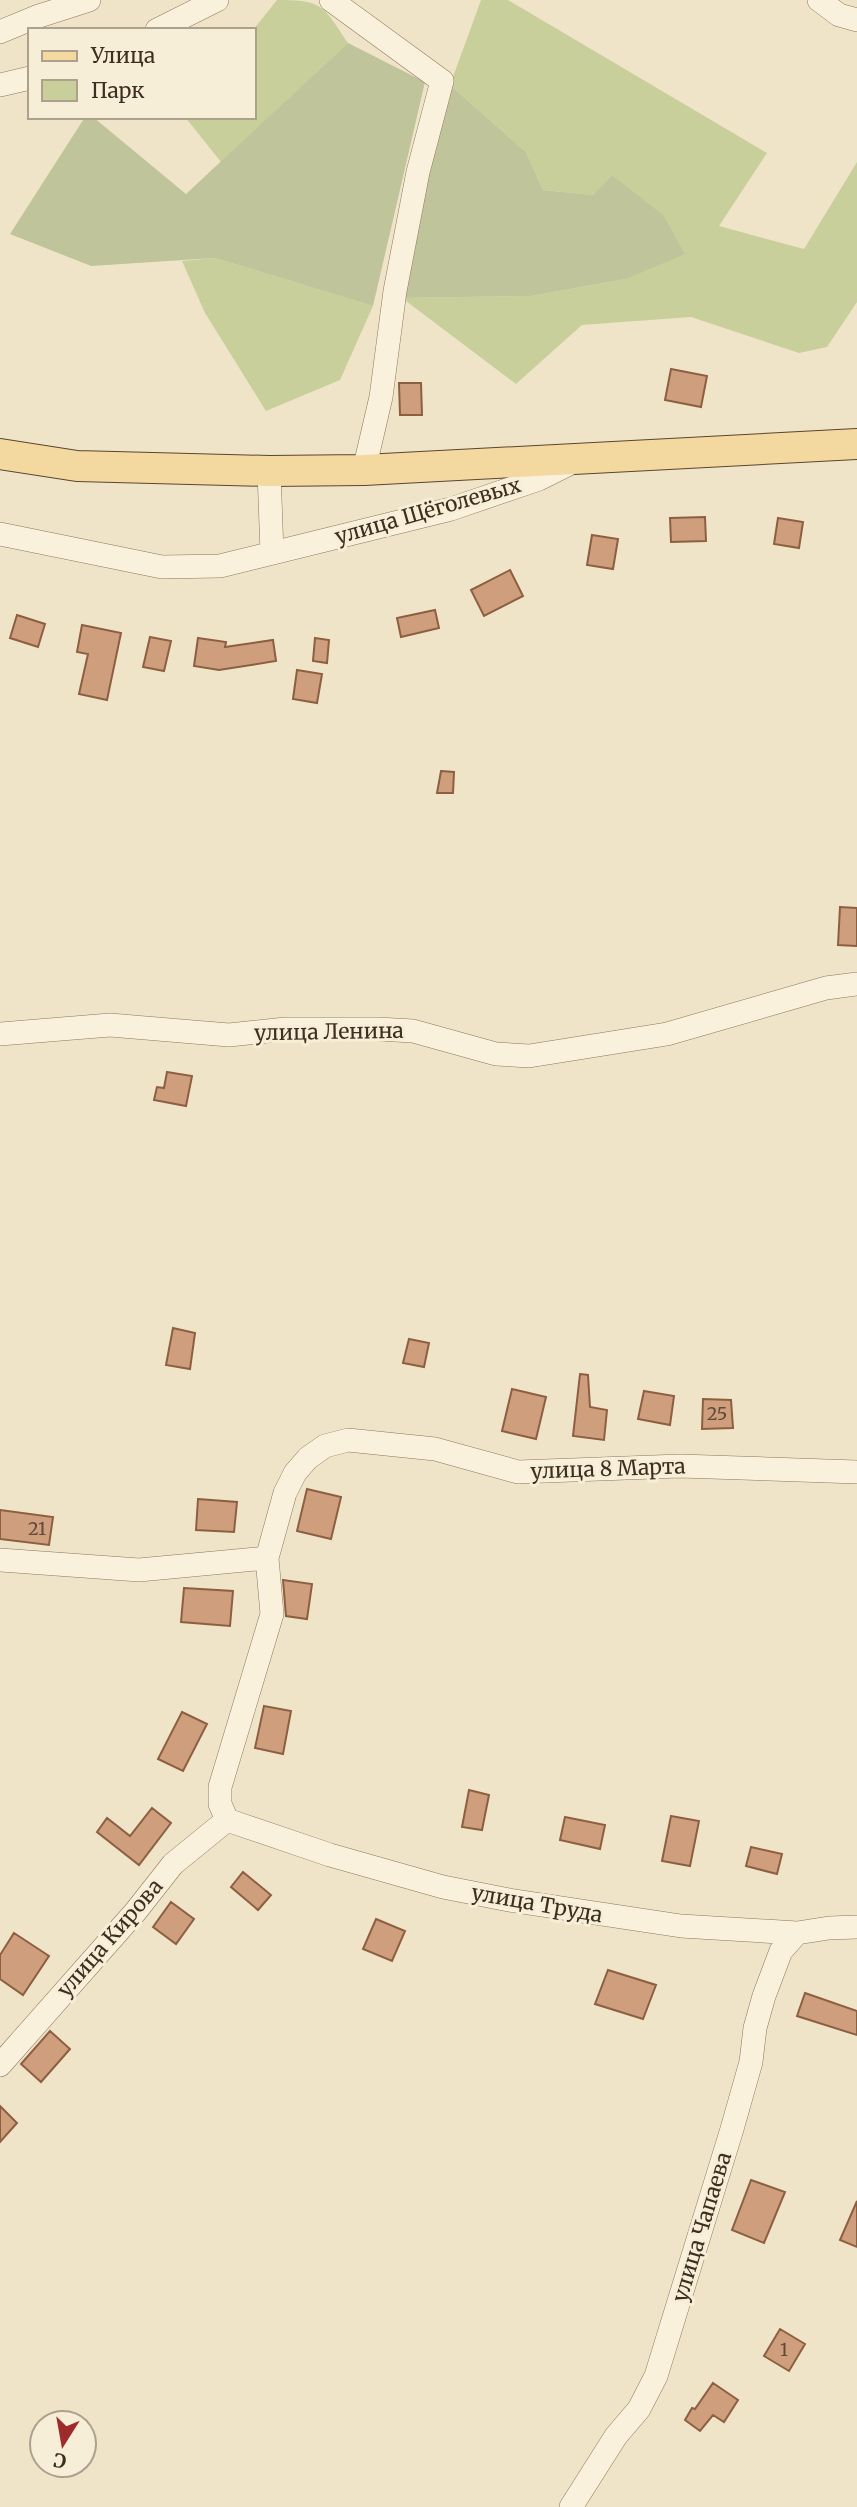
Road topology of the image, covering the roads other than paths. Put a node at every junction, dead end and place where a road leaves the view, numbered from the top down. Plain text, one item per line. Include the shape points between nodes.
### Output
1 (89, 0) edge
2 (217, 0) edge
3 (331, 0) edge
4 (819, 0) edge
5 (857, 20) edge
6 (160, 28) edge
7 (0, 32) edge
8 (28, 78) edge
9 (0, 85) edge
10 (857, 444) edge
11 (0, 454) edge
12 (582, 457) junction
13 (364, 470) junction
14 (269, 471) junction
15 (0, 534) edge
16 (271, 553) junction
17 (857, 984) edge
18 (0, 1034) edge
19 (857, 1472) edge
20 (267, 1558) junction
21 (0, 1560) edge
22 (228, 1820) junction
23 (857, 1927) edge
24 (797, 1933) junction
25 (0, 2065) edge
26 (572, 2507) edge

1 - 7 street
2 - 6 street
3 - 13 street via 442,81 418,172 395,290 381,397
4 - 5 street via 839,15
8 - 9 street
10 - 12 main road, улица Щёголевых
11 - 14 main road via 77,466
12 - 13 main road
12 - 16 street, улица Щёголевых via 539,480 451,509
13 - 14 main road
14 - 16 street
15 - 16 street, улица Щёголевых via 162,567 220,566
17 - 18 street, улица Ленина via 826,988 667,1034 529,1056 496,1054 413,1031 378,1029 285,1029 229,1035 110,1025
19 - 20 street, улица 8 Марта via 680,1466 518,1472 435,1449 348,1440 325,1446 295,1473
20 - 21 street via 139,1570
20 - 22 street, улица 8 Марта via 272,1614 220,1787 220,1804
22 - 24 street, улица Труда via 443,1887 641,1922
22 - 25 street, улица Кирова via 173,1864
23 - 24 street, улица Труда
24 - 26 street, улица Чапаева via 782,1951 764,1996 751,2062 656,2376 639,2409 616,2436

